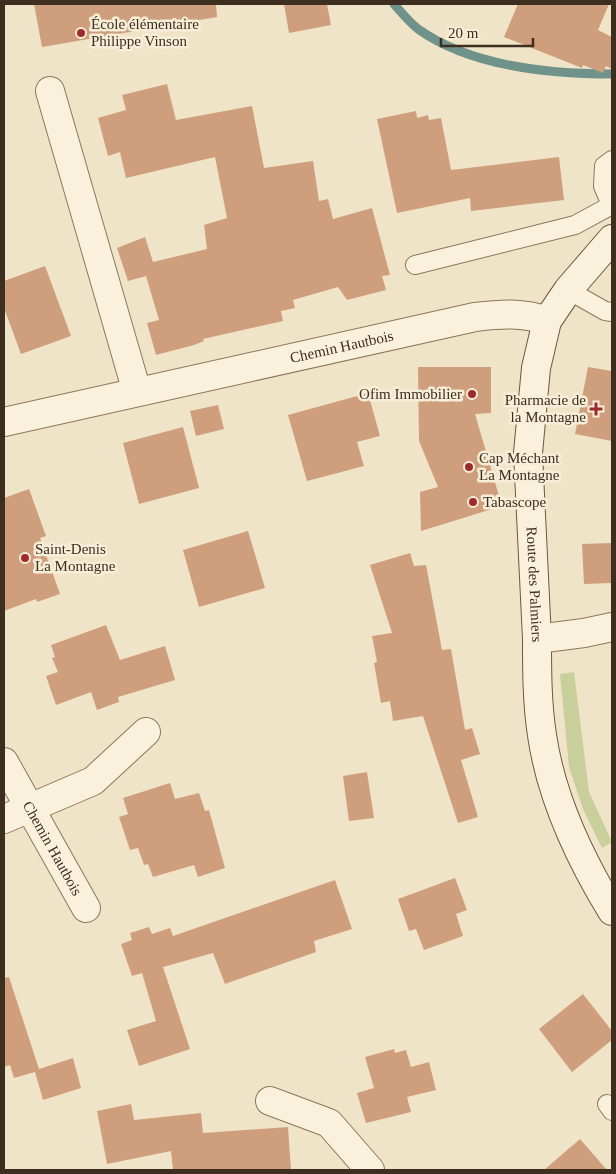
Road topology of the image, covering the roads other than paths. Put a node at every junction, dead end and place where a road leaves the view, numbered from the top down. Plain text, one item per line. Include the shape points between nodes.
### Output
1 (50, 91) dead end
2 (612, 160) edge
3 (612, 205) edge
4 (612, 239) edge
5 (415, 264) dead end
6 (568, 290) junction
7 (612, 312) edge
8 (546, 321) junction
9 (137, 392) junction
10 (4, 422) edge
11 (612, 627) edge
12 (537, 639) junction
13 (146, 732) dead end
14 (4, 762) edge
15 (29, 809) junction
16 (4, 819) edge
17 (86, 908) dead end
18 (612, 911) edge
19 (270, 1100) dead end
20 (370, 1170) edge

1 - 9 street
2 - 3 lane via 604,166 603,186
3 - 5 lane via 575,224
4 - 6 street, Route des Palmiers
6 - 7 lane
6 - 8 street, Route des Palmiers
8 - 9 street, Chemin Hautbois via 534,316 506,313 475,317
8 - 12 street, Route des Palmiers via 536,368 528,439
9 - 10 street, Chemin Hautbois
11 - 12 street
12 - 18 street, Route des Palmiers via 542,734 553,784 578,849
13 - 15 street via 94,781
14 - 15 street, Chemin Hautbois
15 - 16 street
15 - 17 street, Chemin Hautbois
19 - 20 street via 329,1123

